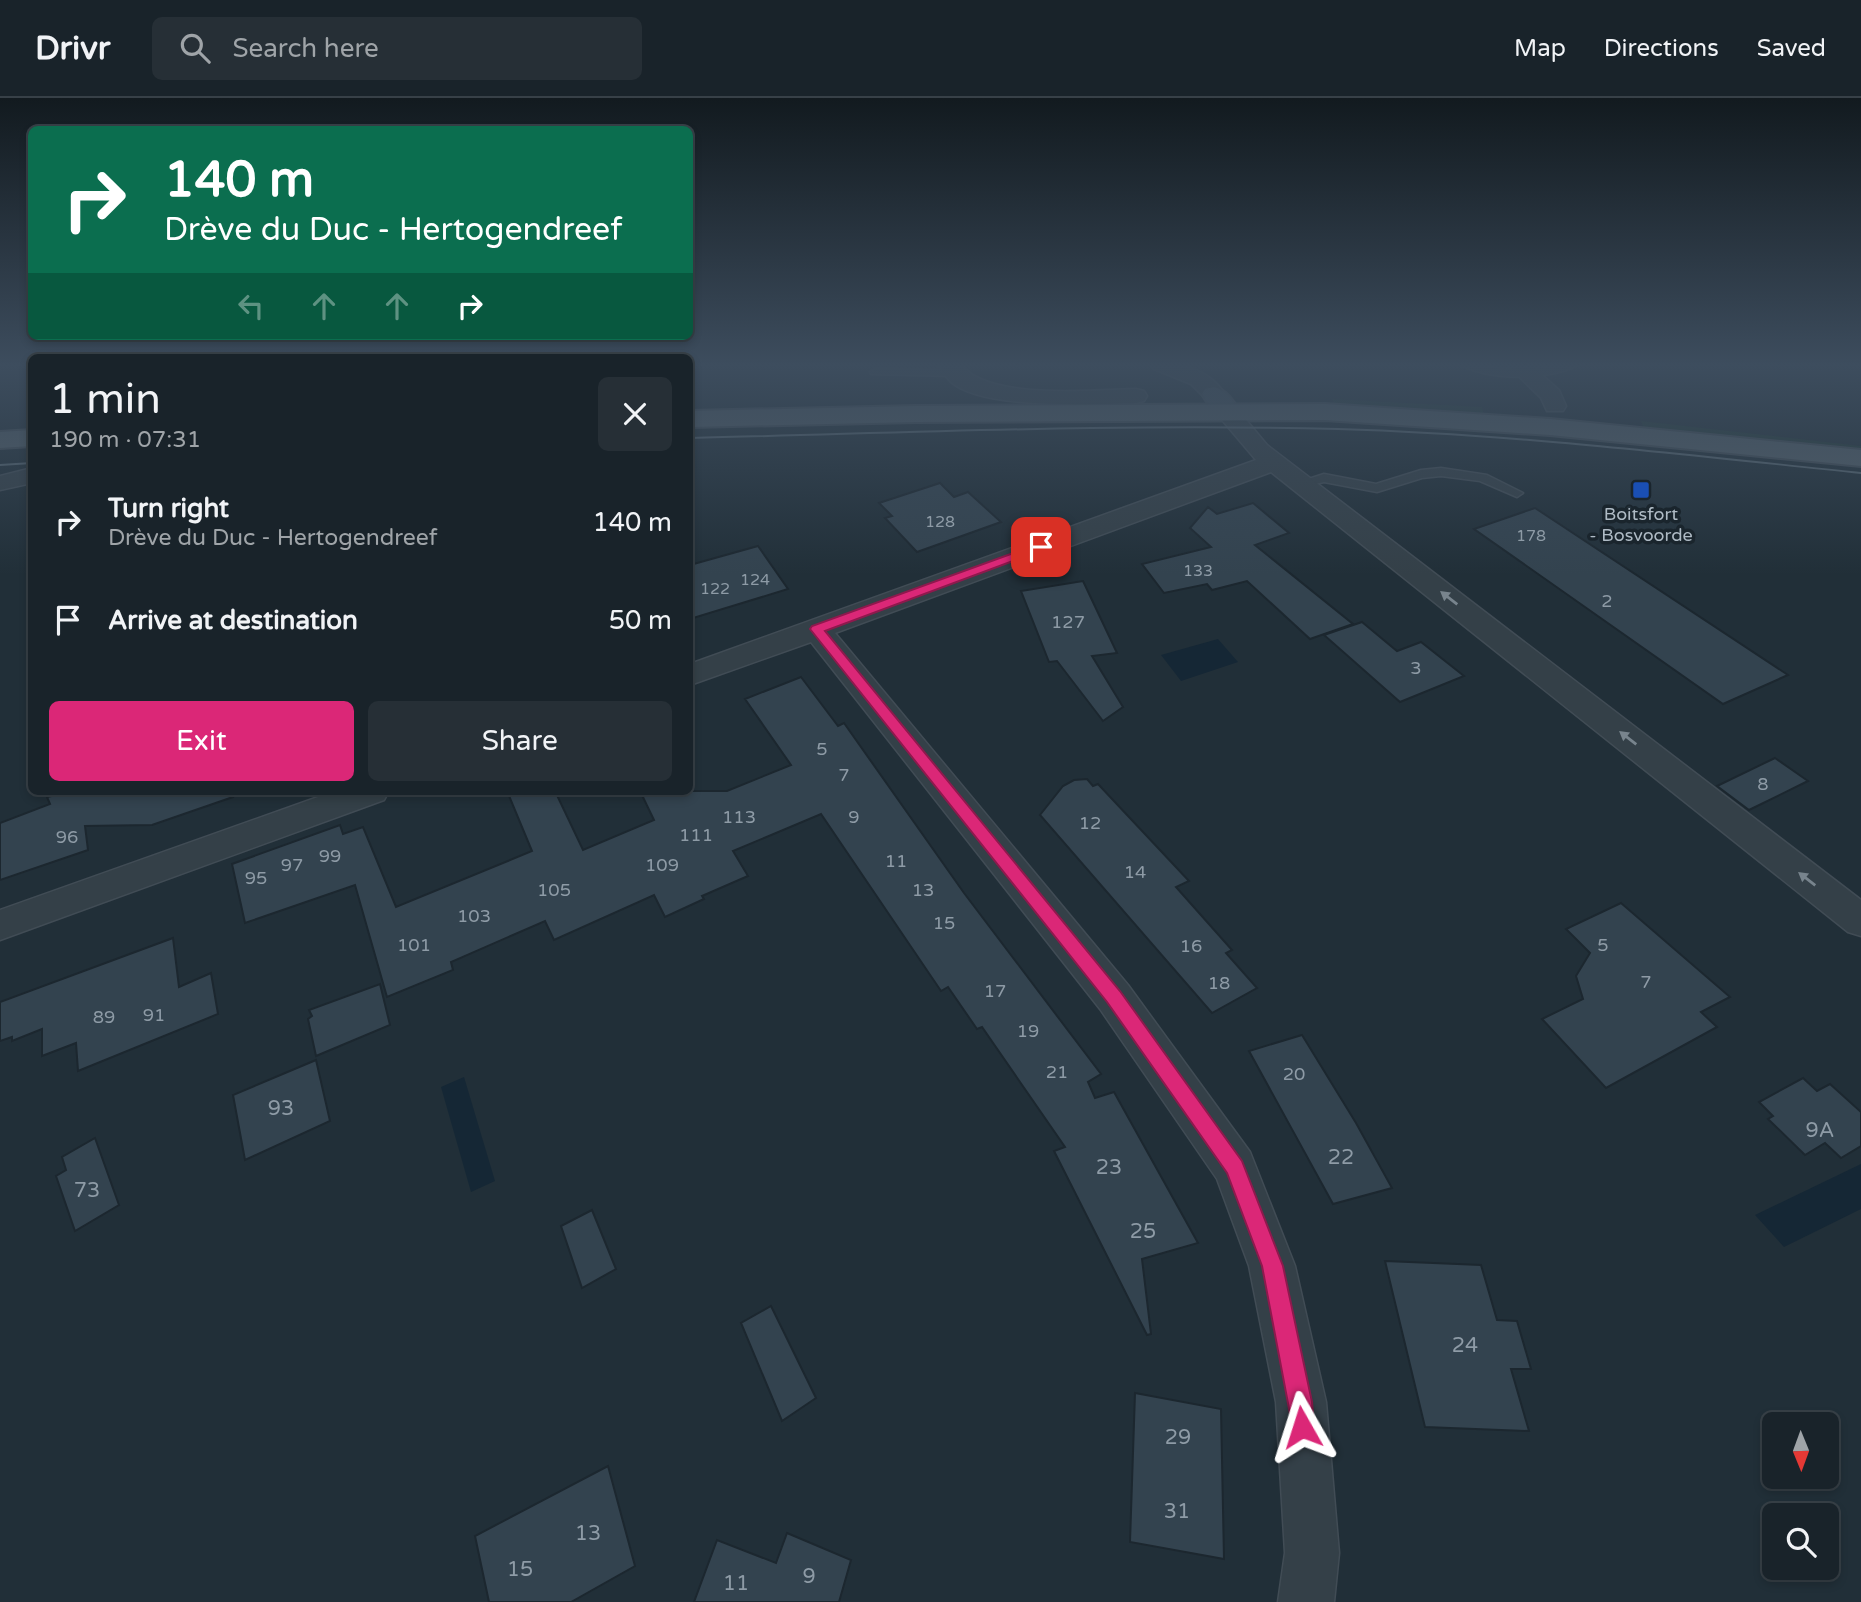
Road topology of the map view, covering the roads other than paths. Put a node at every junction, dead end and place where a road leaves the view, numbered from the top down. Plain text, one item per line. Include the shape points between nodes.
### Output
1 (1245, 434) edge
2 (1609, 434) edge
3 (1833, 434) edge
4 (1861, 437) edge
5 (28, 438) edge
6 (0, 440) edge
7 (1861, 458) edge
8 (1275, 462) junction
9 (28, 476) edge
10 (0, 483) edge
11 (1302, 483) junction
12 (1517, 493) dead end
13 (817, 629) junction
14 (693, 675) edge
15 (361, 795) edge
16 (1861, 921) edge
17 (0, 925) edge
18 (1306, 1602) edge

1 - 8 street
2 - 7 main road
3 - 4 main road
5 - 6 main road
8 - 11 street
8 - 13 street
9 - 10 street
11 - 12 lane via 1324,478 1377,488 1441,472 1483,478
16 -> 11 street
13 - 14 street
13 - 18 street via 1114,996 1235,1167 1272,1266 1301,1402 1312,1553
15 - 17 street

